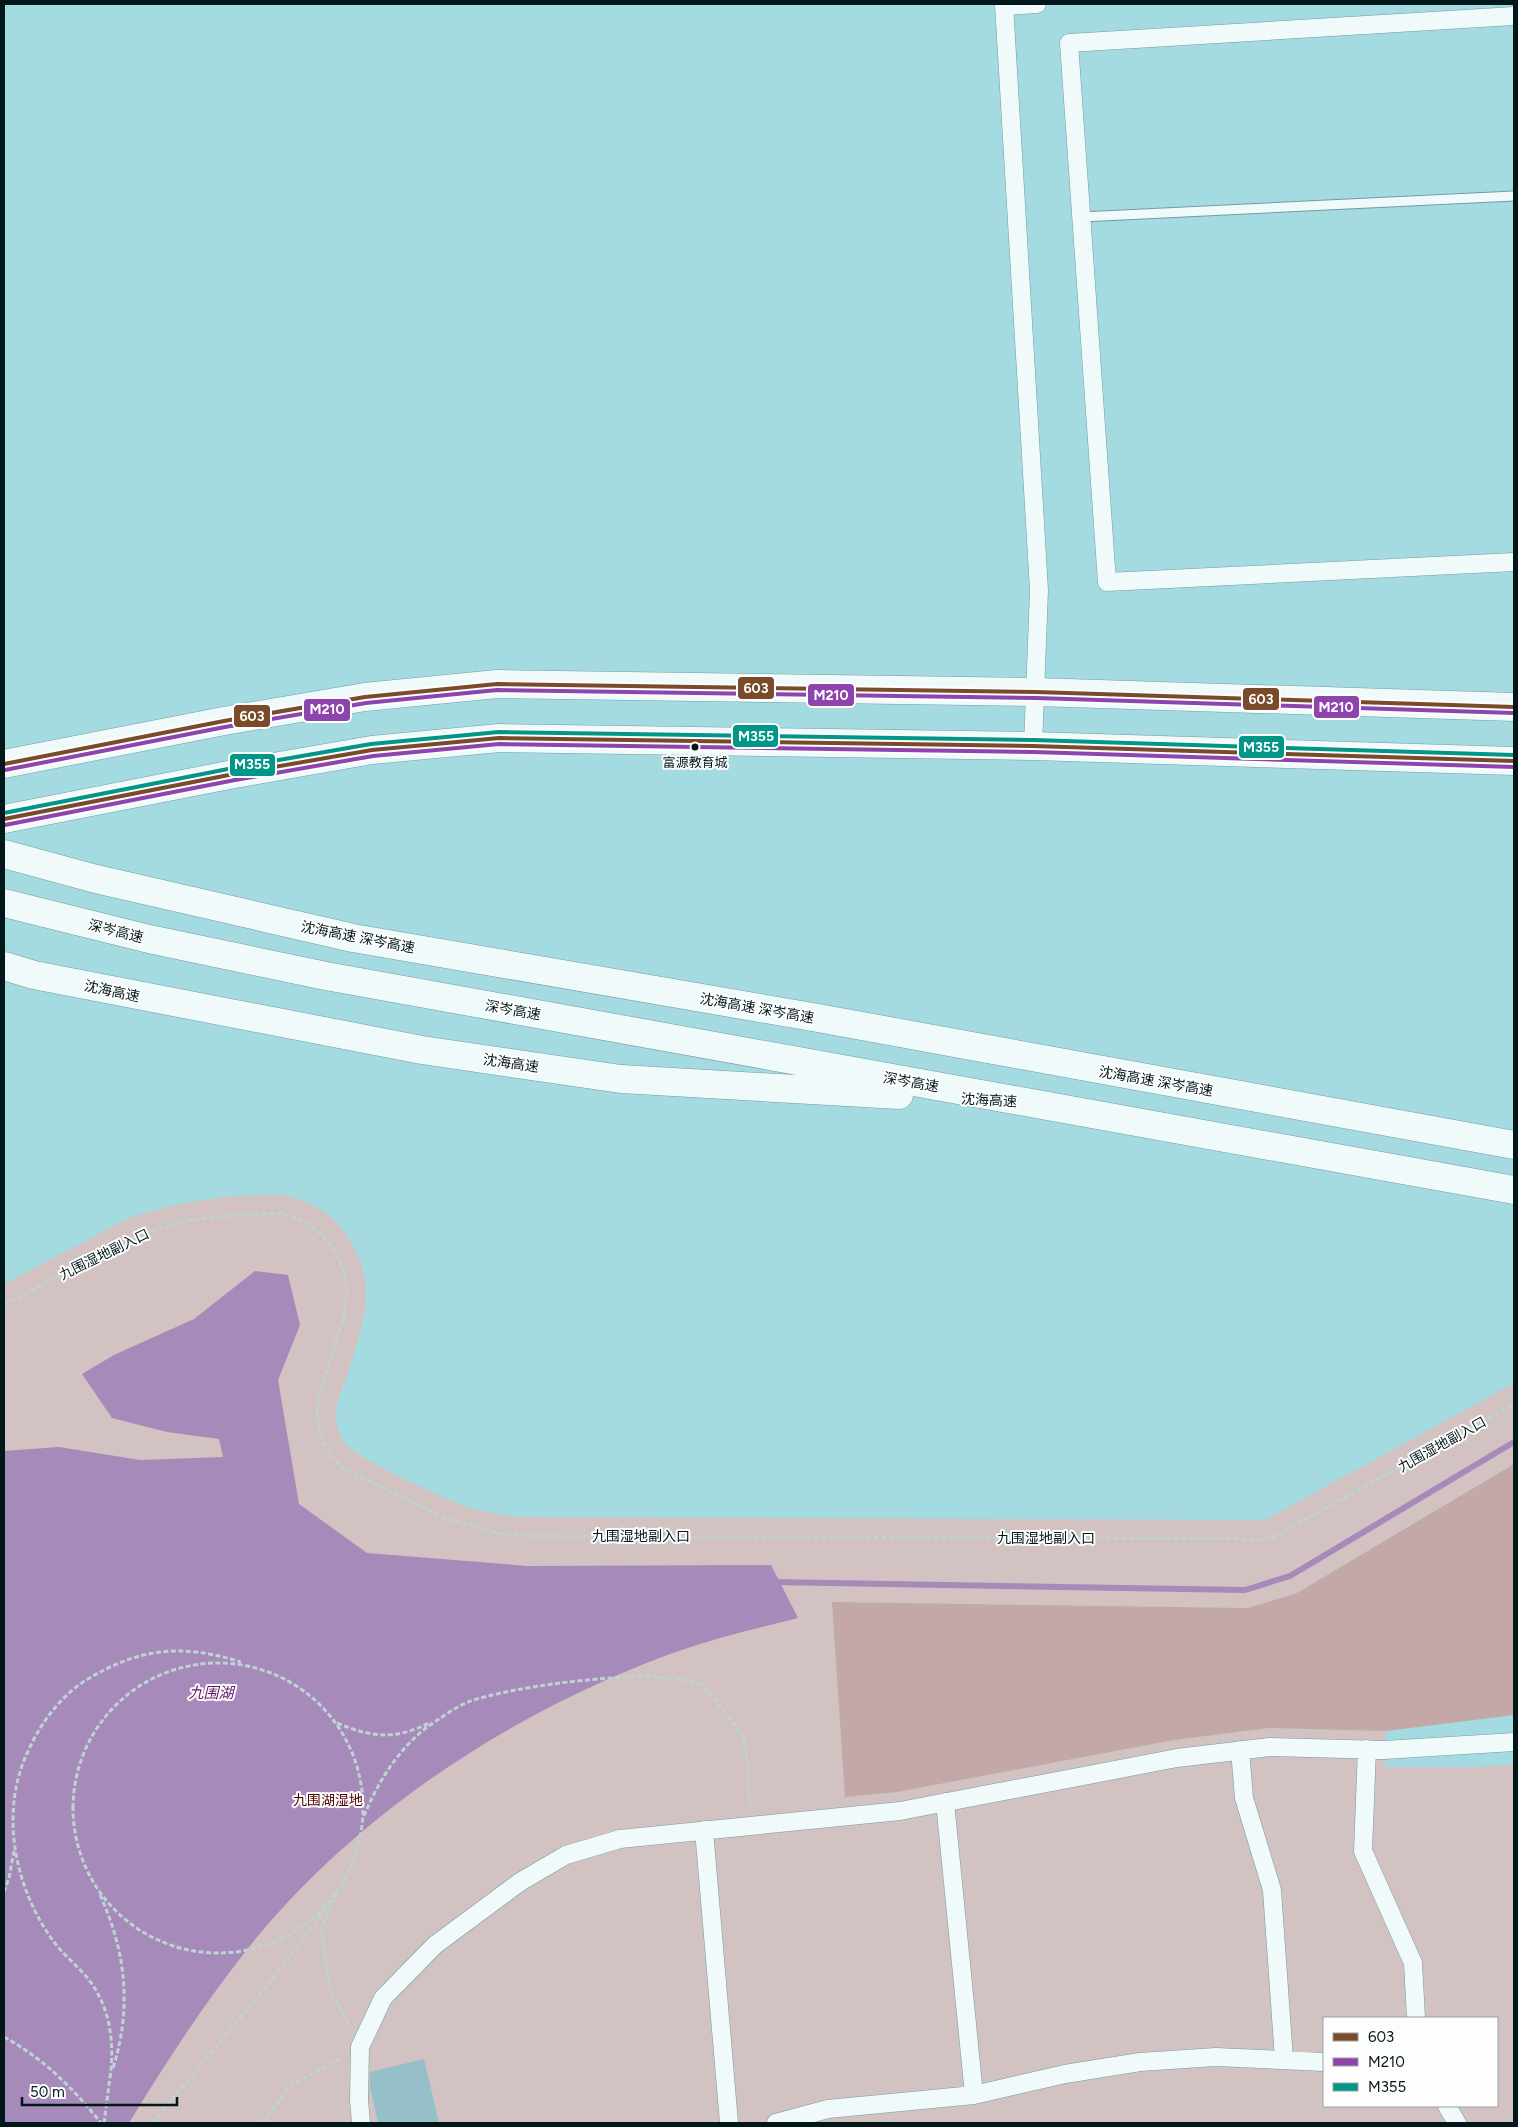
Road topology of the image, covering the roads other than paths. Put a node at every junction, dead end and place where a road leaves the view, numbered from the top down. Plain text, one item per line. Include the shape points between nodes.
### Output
1 (1038, 4) edge
2 (1004, 5) edge
3 (1514, 16) edge
4 (1514, 196) edge
5 (1081, 218) junction
6 (1514, 562) edge
7 (1036, 692) junction
8 (1514, 707) edge
9 (1033, 746) junction
10 (1514, 761) edge
11 (4, 764) edge
12 (4, 819) edge
13 (4, 854) edge
14 (4, 903) edge
15 (4, 966) edge
16 (1025, 1102) junction
17 (1514, 1146) edge
18 (1514, 1190) edge
19 (1514, 1742) edge
20 (1367, 1749) junction
21 (1240, 1750) junction
22 (945, 1802) junction
23 (704, 1830) junction
24 (1416, 2017) edge
25 (1284, 2059) junction
26 (1323, 2062) edge
27 (974, 2094) junction
28 (1448, 2107) edge
29 (361, 2123) edge
30 (729, 2123) edge
31 (776, 2123) edge
32 (1457, 2123) edge

1 - 2 street
2 - 7 street via 1038,572
3 - 5 street via 1069,43
4 - 5 lane
5 - 6 street via 1107,582
7 - 8 main road
7 - 9 street
7 - 11 main road via 497,684 365,696
9 - 10 main road
9 - 12 main road via 499,738 363,752
13 - 17 main road, 沈海高速 深岑高速 via 96,879 353,938 818,1018
14 - 16 main road, 深岑高速 via 255,962
15 - 16 main road, 沈海高速 via 224,1013 422,1050 611,1077
16 - 18 main road
19 - 20 street
20 - 21 street via 1270,1747
20 - 24 street via 1363,1851 1412,1963
21 - 22 street via 1177,1758
21 - 25 street via 1244,1798 1272,1890
22 - 23 street via 900,1811
22 - 27 street
23 - 29 street via 620,1839 566,1855 520,1882 435,1945 382,1998 360,2047
23 - 30 street
25 - 26 street
25 - 27 street via 1216,2057 1140,2062
27 - 31 street via 828,2109
28 - 32 street

